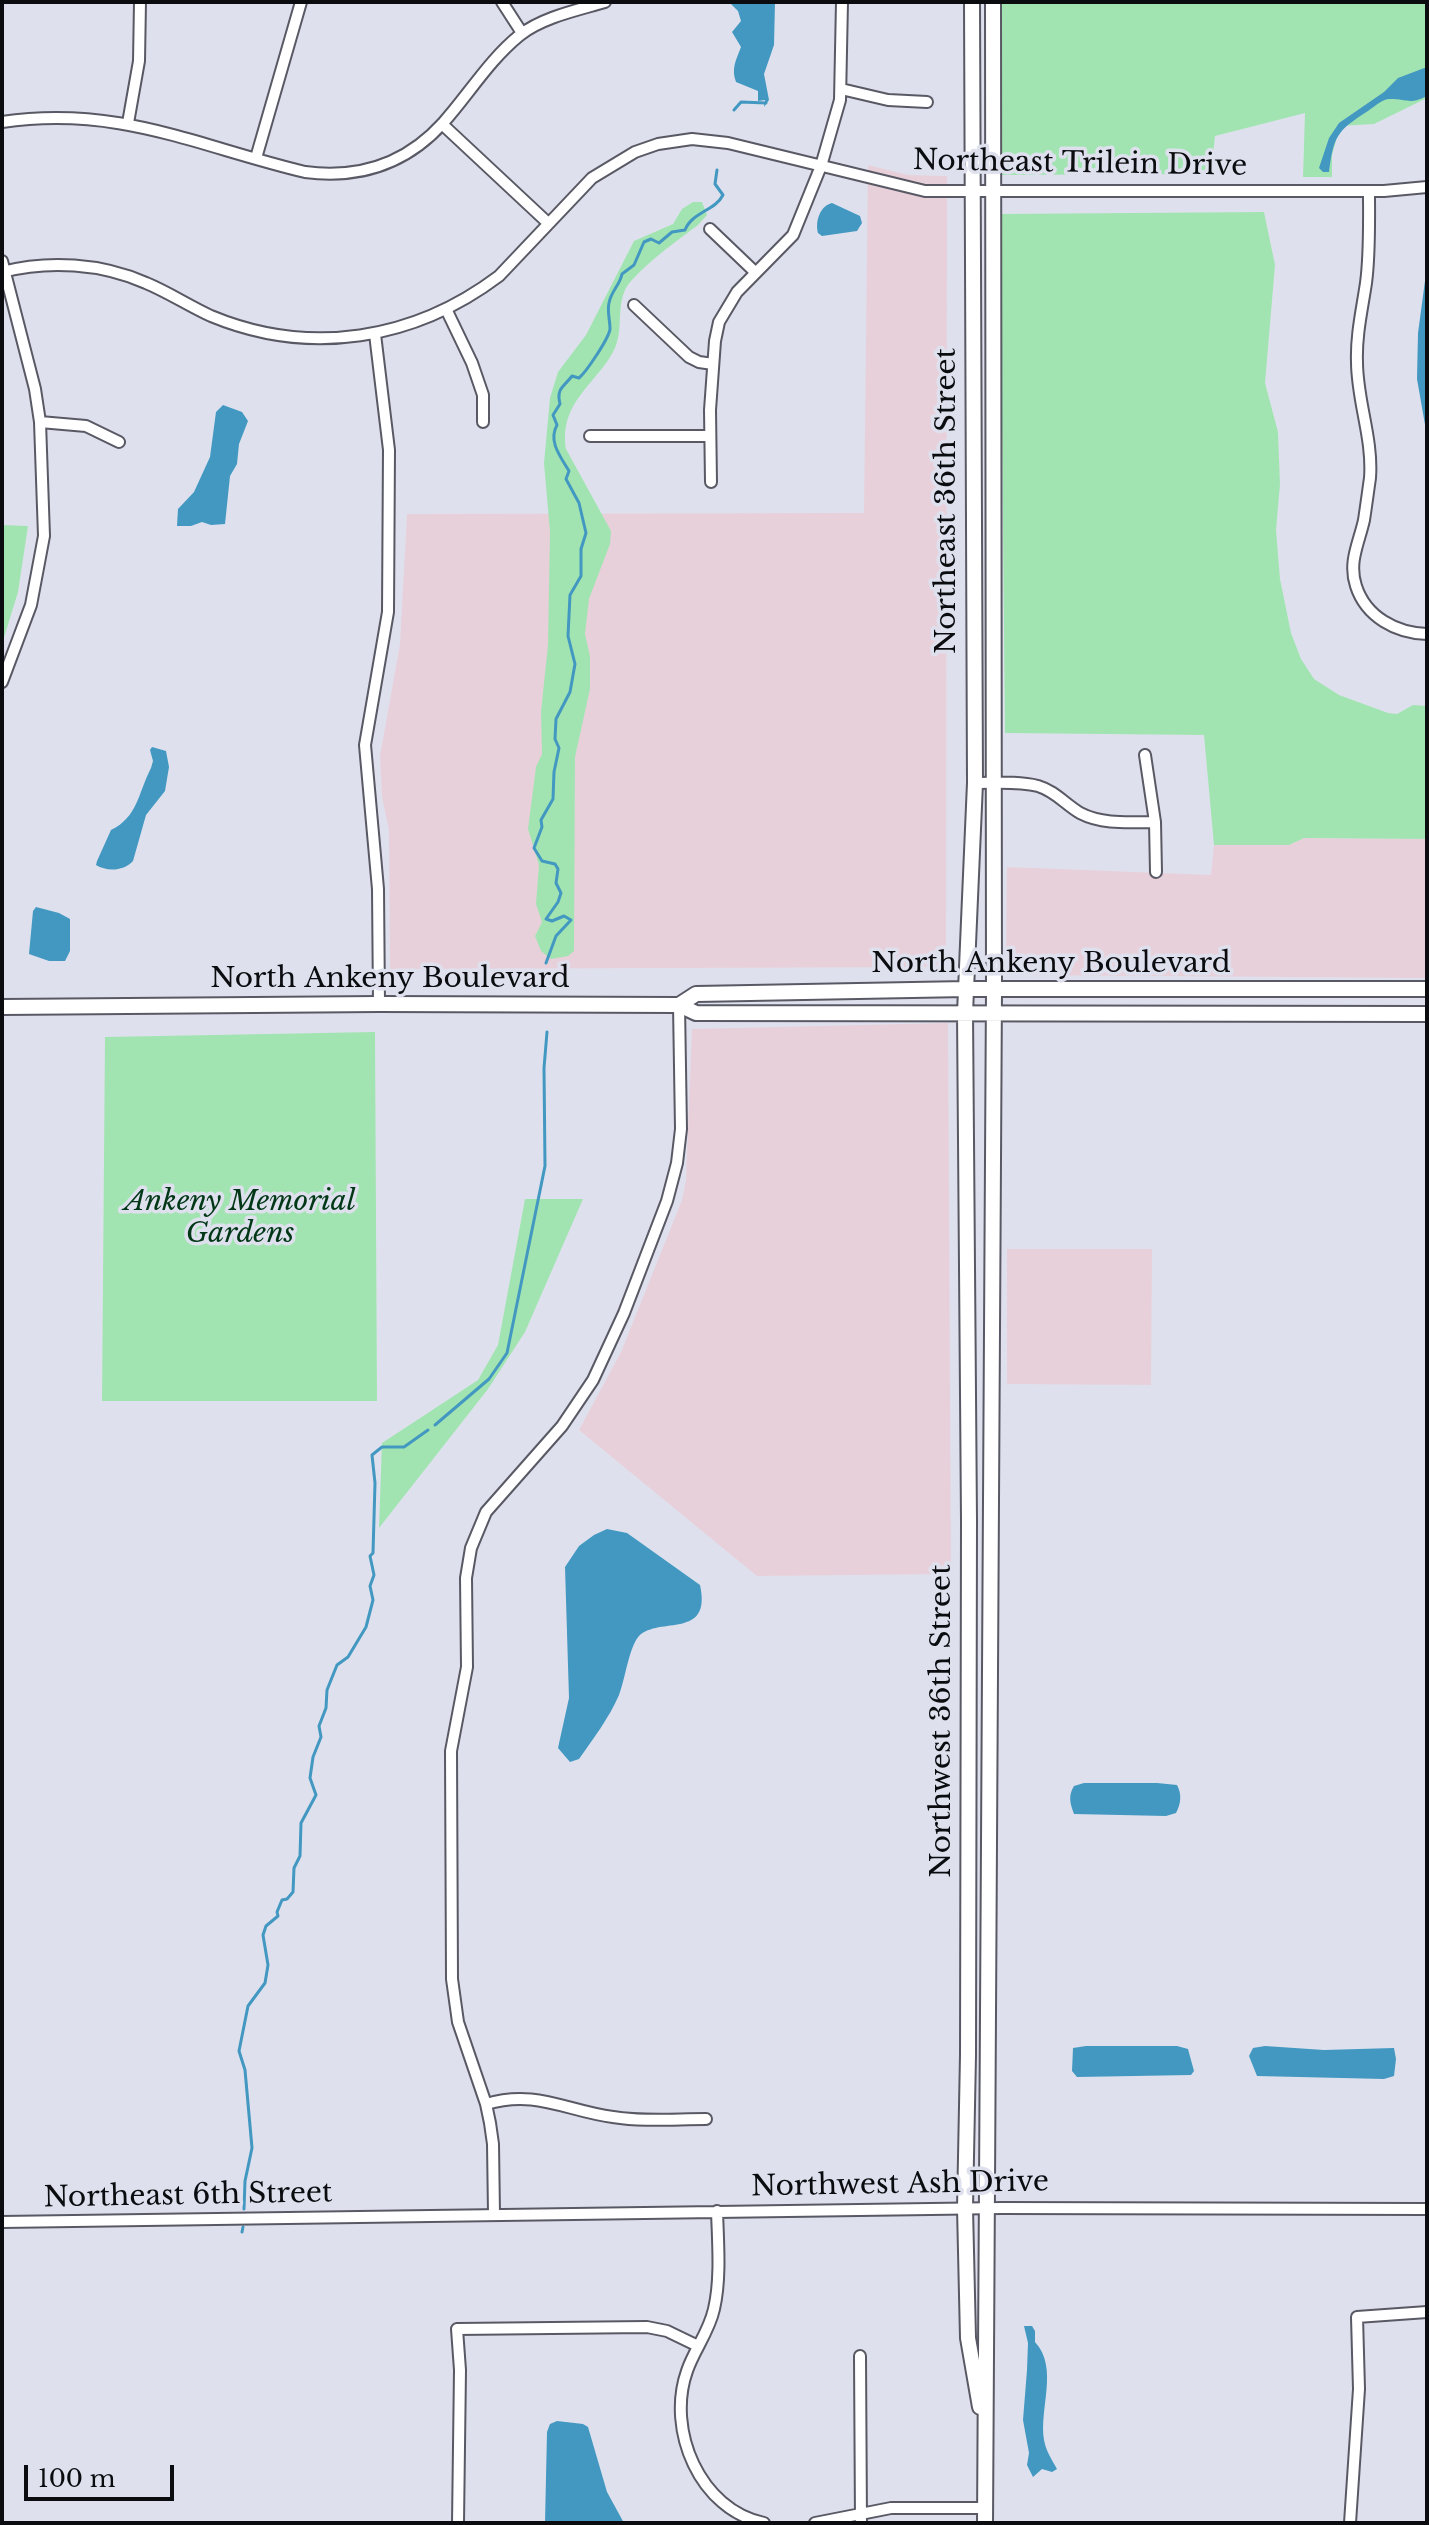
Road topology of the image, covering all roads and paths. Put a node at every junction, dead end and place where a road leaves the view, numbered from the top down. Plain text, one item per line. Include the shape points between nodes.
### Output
1 (140, 2) edge
2 (301, 2) edge
3 (502, 2) edge
4 (605, 2) edge
5 (842, 2) edge
6 (972, 2) edge
7 (993, 2) edge
8 (522, 33) junction
9 (841, 89) junction
10 (927, 102) dead end
11 (2, 122) edge
12 (128, 123) junction
13 (442, 124) junction
14 (256, 158) junction
15 (821, 166) junction
16 (1427, 187) edge
17 (973, 190) junction
18 (993, 191) junction
19 (1369, 191) junction
20 (548, 223) junction
21 (710, 229) dead end
22 (3, 268) edge
23 (755, 272) junction
24 (634, 305) dead end
25 (447, 311) junction
26 (375, 334) junction
27 (713, 364) junction
28 (40, 422) junction
29 (483, 422) dead end
30 (590, 436) dead end
31 (709, 436) junction
32 (119, 442) dead end
33 (711, 482) dead end
34 (1427, 634) edge
35 (2, 682) edge
36 (1145, 755) dead end
37 (975, 783) junction
38 (992, 783) junction
39 (1155, 822) junction
40 (1156, 872) dead end
41 (1427, 989) edge
42 (965, 1001) junction
43 (994, 1001) junction
44 (379, 1004) junction
45 (679, 1005) junction
46 (2, 1007) edge
47 (1427, 1014) edge
48 (486, 2104) junction
49 (706, 2119) dead end
50 (965, 2208) junction
51 (986, 2208) junction
52 (1427, 2209) edge
53 (717, 2211) junction
54 (494, 2214) junction
55 (375, 2217) joint
56 (2, 2222) edge
57 (1427, 2312) edge
58 (698, 2346) junction
59 (860, 2356) dead end
60 (986, 2439) junction
61 (985, 2516) edge
62 (860, 2518) edge
63 (458, 2523) edge
64 (764, 2523) edge
65 (815, 2523) edge
66 (1350, 2523) edge

1 - 12 street via 139,61
2 - 14 street
3 - 8 street
4 - 8 street
5 - 9 street
6 - 17 main road, Northeast 36th Street
7 - 18 main road, Northeast 36th Street
8 - 13 street
9 - 10 street
9 - 15 street
11 - 12 street via 59,117
12 - 14 street
13 - 14 street via 407,153 355,174 305,172
13 - 20 street
15 - 17 street, Northeast Trilein Drive via 925,191
15 - 20 street, Northeast Trilein Drive via 706,139 658,144 600,172
15 - 23 street via 793,235
16 - 19 street, Northeast Trilein Drive
17 - 18 street, Northeast Trilein Drive
17 - 37 main road, Northeast 36th Street
18 - 19 street, Northeast Trilein Drive
18 - 38 main road, Northeast 36th Street
19 - 34 street via 1368,259 1356,359 1370,477 1353,576 1366,605 1384,622
20 - 25 street, Northeast Trilein Drive via 499,276
21 - 23 street
22 - 26 street, Northeast Trilein Drive via 54,264 109,271 255,330 305,338
22 - 28 street
23 - 27 street via 725,308
24 - 27 street via 689,357
25 - 26 street, Northeast Trilein Drive
25 - 29 street via 483,395
26 - 44 street via 389,450 388,612 365,745 380,918
27 - 31 street
28 - 32 street via 86,426
28 - 35 street via 44,536 31,605
30 - 31 street
31 - 33 street
36 - 39 street
37 - 38 street
37 - 42 main road, Northeast 36th Street
38 - 39 street via 1047,789 1079,812 1104,821
38 - 43 main road, Northeast 36th Street
39 - 40 street
41 - 43 main road, North Ankeny Boulevard
42 - 43 main road, North Ankeny Boulevard
42 - 43 main road, North Ankeny Boulevard
42 - 45 main road, North Ankeny Boulevard via 696,1013
42 - 45 main road, North Ankeny Boulevard via 696,994
42 - 50 main road, Northwest 36th Street
43 - 47 main road, North Ankeny Boulevard
43 - 51 main road, Northwest 36th Street
44 - 45 main road, North Ankeny Boulevard
44 - 46 main road, North Ankeny Boulevard
45 - 48 street via 681,1129 667,1201 651,1243 593,1380 562,1426 486,1512 471,1548 467,1667 451,1751 452,1979 458,2022
48 - 49 street via 524,2098 612,2117
48 - 54 street via 493,2144
50 - 51 street, Northwest Ash Drive
50 - 53 street, Northwest Ash Drive
50 - 60 main road, Northwest 36th Street via 968,2338
51 - 52 street, Northwest Ash Drive
51 - 60 main road, Northwest 36th Street
53 - 54 street, Northwest Ash Drive
53 - 58 street via 716,2300
54 - 55 street, Northwest Ash Drive
55 - 56 street, Northeast 6th Street
57 - 66 street via 1357,2317 1359,2389
58 - 63 street via 647,2327 457,2329
58 - 64 street via 682,2392 680,2422 689,2457 728,2508
59 - 62 street
60 - 61 main road, Northwest 36th Street
61 - 62 street via 891,2508
62 - 65 street

